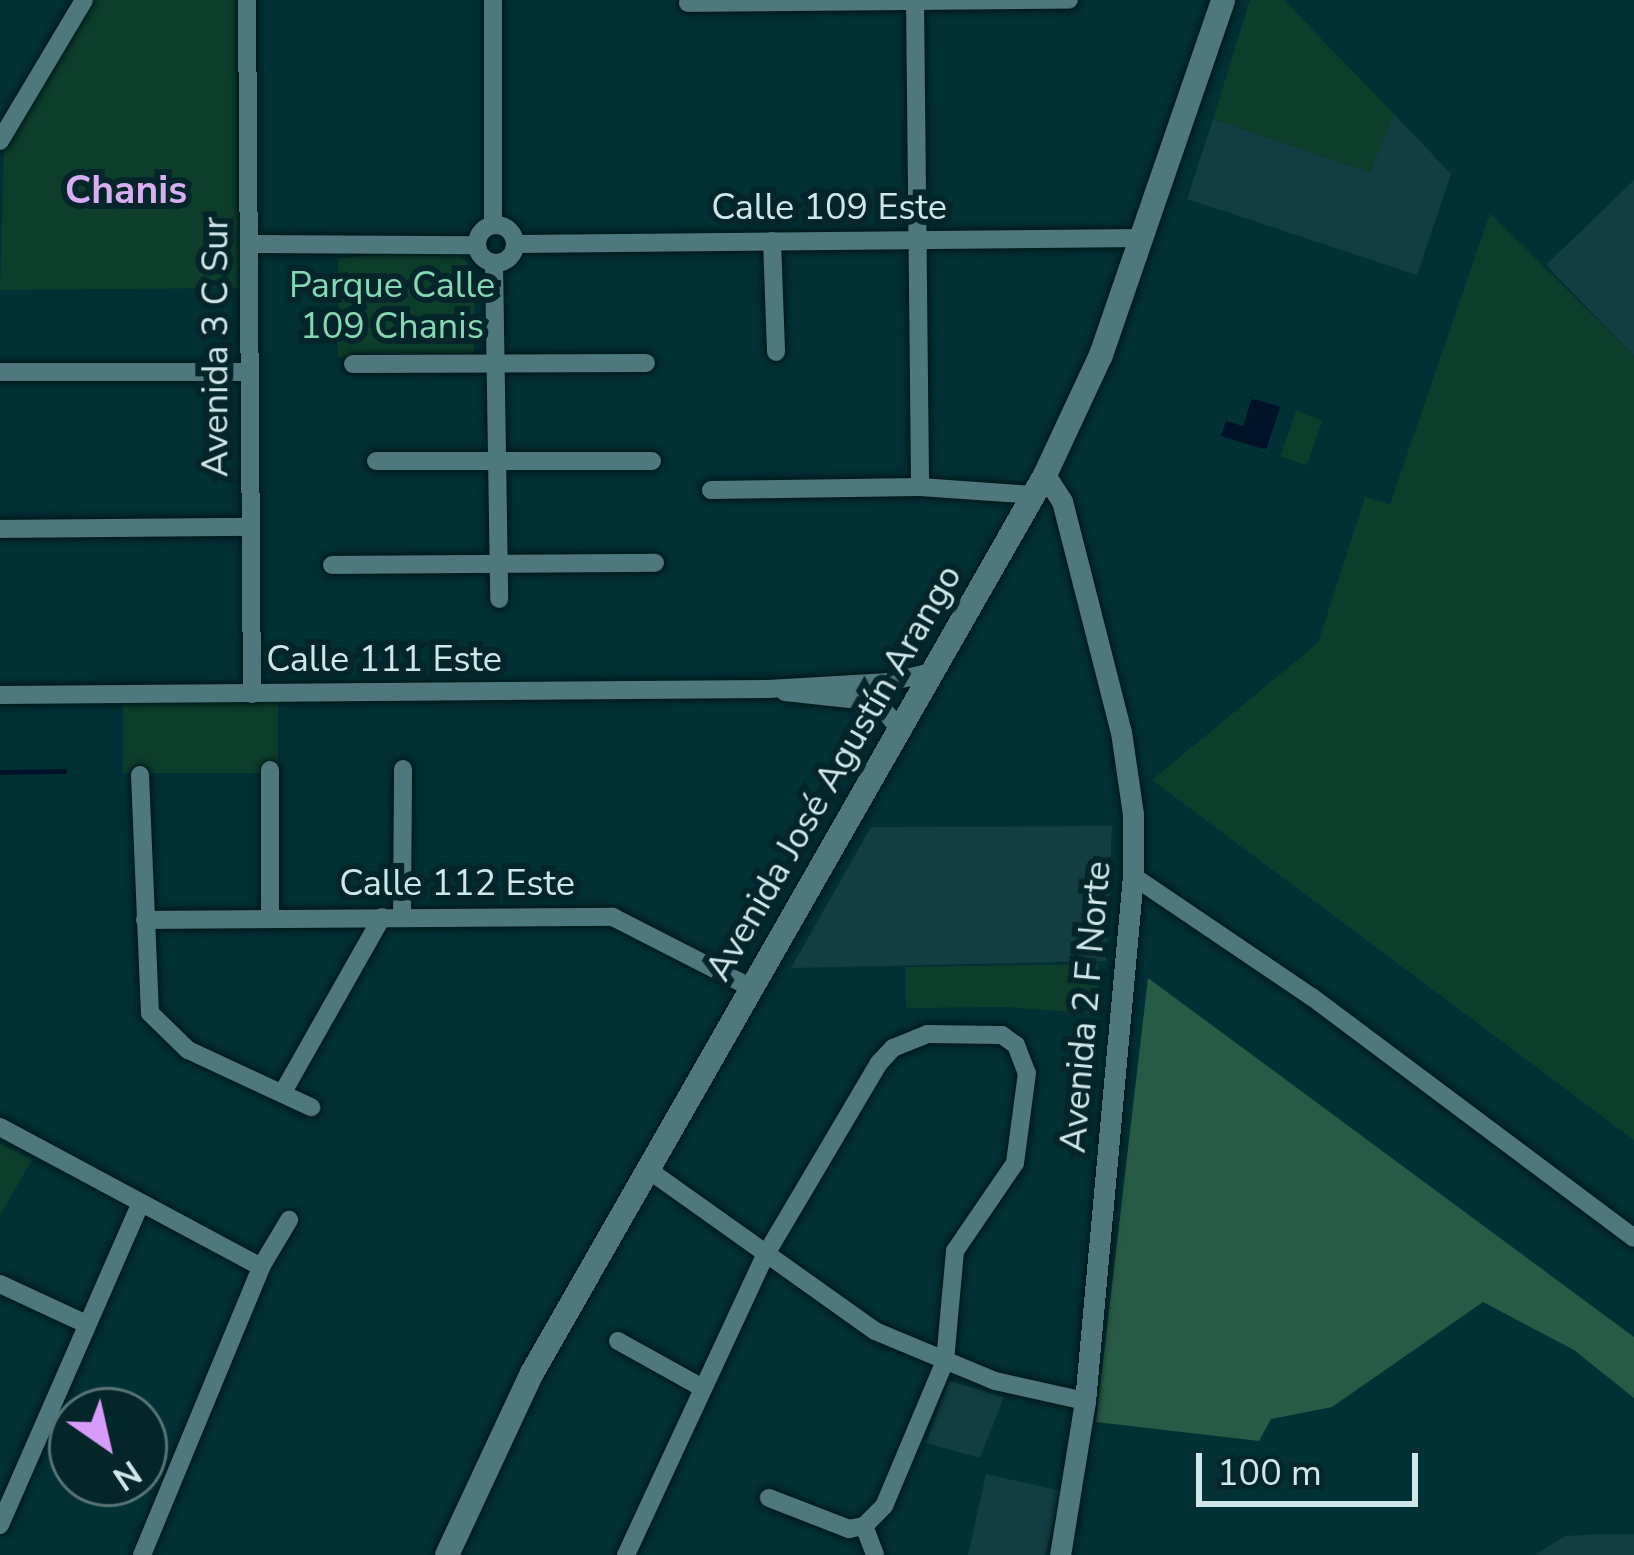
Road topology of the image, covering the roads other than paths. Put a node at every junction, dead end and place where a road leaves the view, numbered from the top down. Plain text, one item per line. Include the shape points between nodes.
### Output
1 (84, 0) edge
2 (247, 0) edge
3 (493, 0) edge
4 (1069, 0) edge
5 (915, 1) edge
6 (1216, 1) edge
7 (688, 3) dead end
8 (0, 141) edge
9 (493, 225) junction
10 (1143, 238) junction
11 (915, 241) junction
12 (772, 242) junction
13 (250, 244) junction
14 (476, 244) junction
15 (515, 244) junction
16 (494, 264) junction
17 (776, 352) dead end
18 (495, 363) junction
19 (646, 363) dead end
20 (352, 364) dead end
21 (0, 372) edge
22 (249, 373) junction
23 (376, 461) dead end
24 (497, 461) junction
25 (652, 461) dead end
26 (1039, 485) junction
27 (920, 487) junction
28 (711, 490) dead end
29 (248, 527) junction
30 (0, 529) edge
31 (655, 563) dead end
32 (498, 564) junction
33 (332, 565) dead end
34 (499, 599) dead end
35 (936, 671) junction
36 (768, 689) junction
37 (253, 694) junction
38 (0, 695) edge
39 (902, 732) junction
40 (403, 769) dead end
41 (270, 770) dead end
42 (140, 775) dead end
43 (1132, 876) junction
44 (392, 917) junction
45 (270, 918) junction
46 (145, 920) junction
47 (752, 988) junction
48 (283, 1092) junction
49 (310, 1107) dead end
50 (0, 1127) edge
51 (650, 1172) junction
52 (140, 1204) junction
53 (289, 1220) dead end
54 (1634, 1238) edge
55 (766, 1254) junction
56 (261, 1267) junction
57 (0, 1285) edge
58 (86, 1324) junction
59 (618, 1341) dead end
60 (945, 1361) junction
61 (700, 1387) junction
62 (1085, 1401) junction
63 (769, 1498) dead end
64 (0, 1525) edge
65 (864, 1526) junction
66 (142, 1555) edge
67 (447, 1555) edge
68 (626, 1555) edge
69 (875, 1555) edge
70 (1060, 1555) edge

1 - 8 street
2 - 13 street, Avenida 3 C Sur
3 - 9 street
4 - 5 street
5 - 7 street
5 - 11 street
6 - 10 main road, Avenida José Agustín Arango
9 - 14 street
9 - 15 street via 511,232
10 - 11 street, Calle 109 Este
10 - 26 main road, Avenida José Agustín Arango via 1101,355
11 - 12 street, Calle 109 Este
11 - 27 street
12 - 15 street, Calle 109 Este
12 - 17 street
13 - 14 street
13 - 22 street, Avenida 3 C Sur
14 - 16 street
15 - 16 street via 506,261
16 - 18 street
18 - 19 street
18 - 20 street
18 - 24 street
21 - 22 street
22 - 29 street, Avenida 3 C Sur
23 - 24 street
24 - 25 street
24 - 32 street
26 - 27 street
26 - 35 main road, Avenida José Agustín Arango
26 - 43 street, Avenida 2 F Norte via 1062,501 1121,731
27 - 28 street
29 - 30 street
29 - 37 street, Avenida 3 C Sur
31 - 32 street
32 - 33 street
32 - 34 street
35 - 36 street, Calle 111 Este
35 - 39 main road, Avenida José Agustín Arango
36 - 37 street, Calle 111 Este
36 - 39 street, Calle 111 Este via 877,702
37 - 38 street, Calle 111 Este
39 - 47 main road, Avenida José Agustín Arango
40 - 44 street
41 - 45 street
42 - 46 street
43 - 54 street via 1312,998
43 - 62 street, Avenida 2 F Norte
44 - 45 street, Calle 112 Este
44 - 47 street, Calle 112 Este via 613,916
44 - 48 street
45 - 46 street, Calle 112 Este
46 - 48 street via 154,1019 188,1050
47 - 51 main road, Avenida José Agustín Arango
48 - 49 street
50 - 52 street
51 - 55 street
51 - 67 main road, Avenida José Agustín Arango via 501,1431
52 - 56 street
52 - 58 street
53 - 56 street
55 - 60 street via 845,1314
55 - 60 street via 893,1048 927,1034 1002,1035 1016,1045 1027,1073 1015,1163 955,1251
55 - 61 street
56 - 66 street
57 - 58 street
58 - 64 street
59 - 61 street
60 - 62 street
60 - 65 street via 884,1505
61 - 68 street
62 - 70 street, Avenida 2 F Norte
63 - 65 street via 832,1525
65 - 69 street

